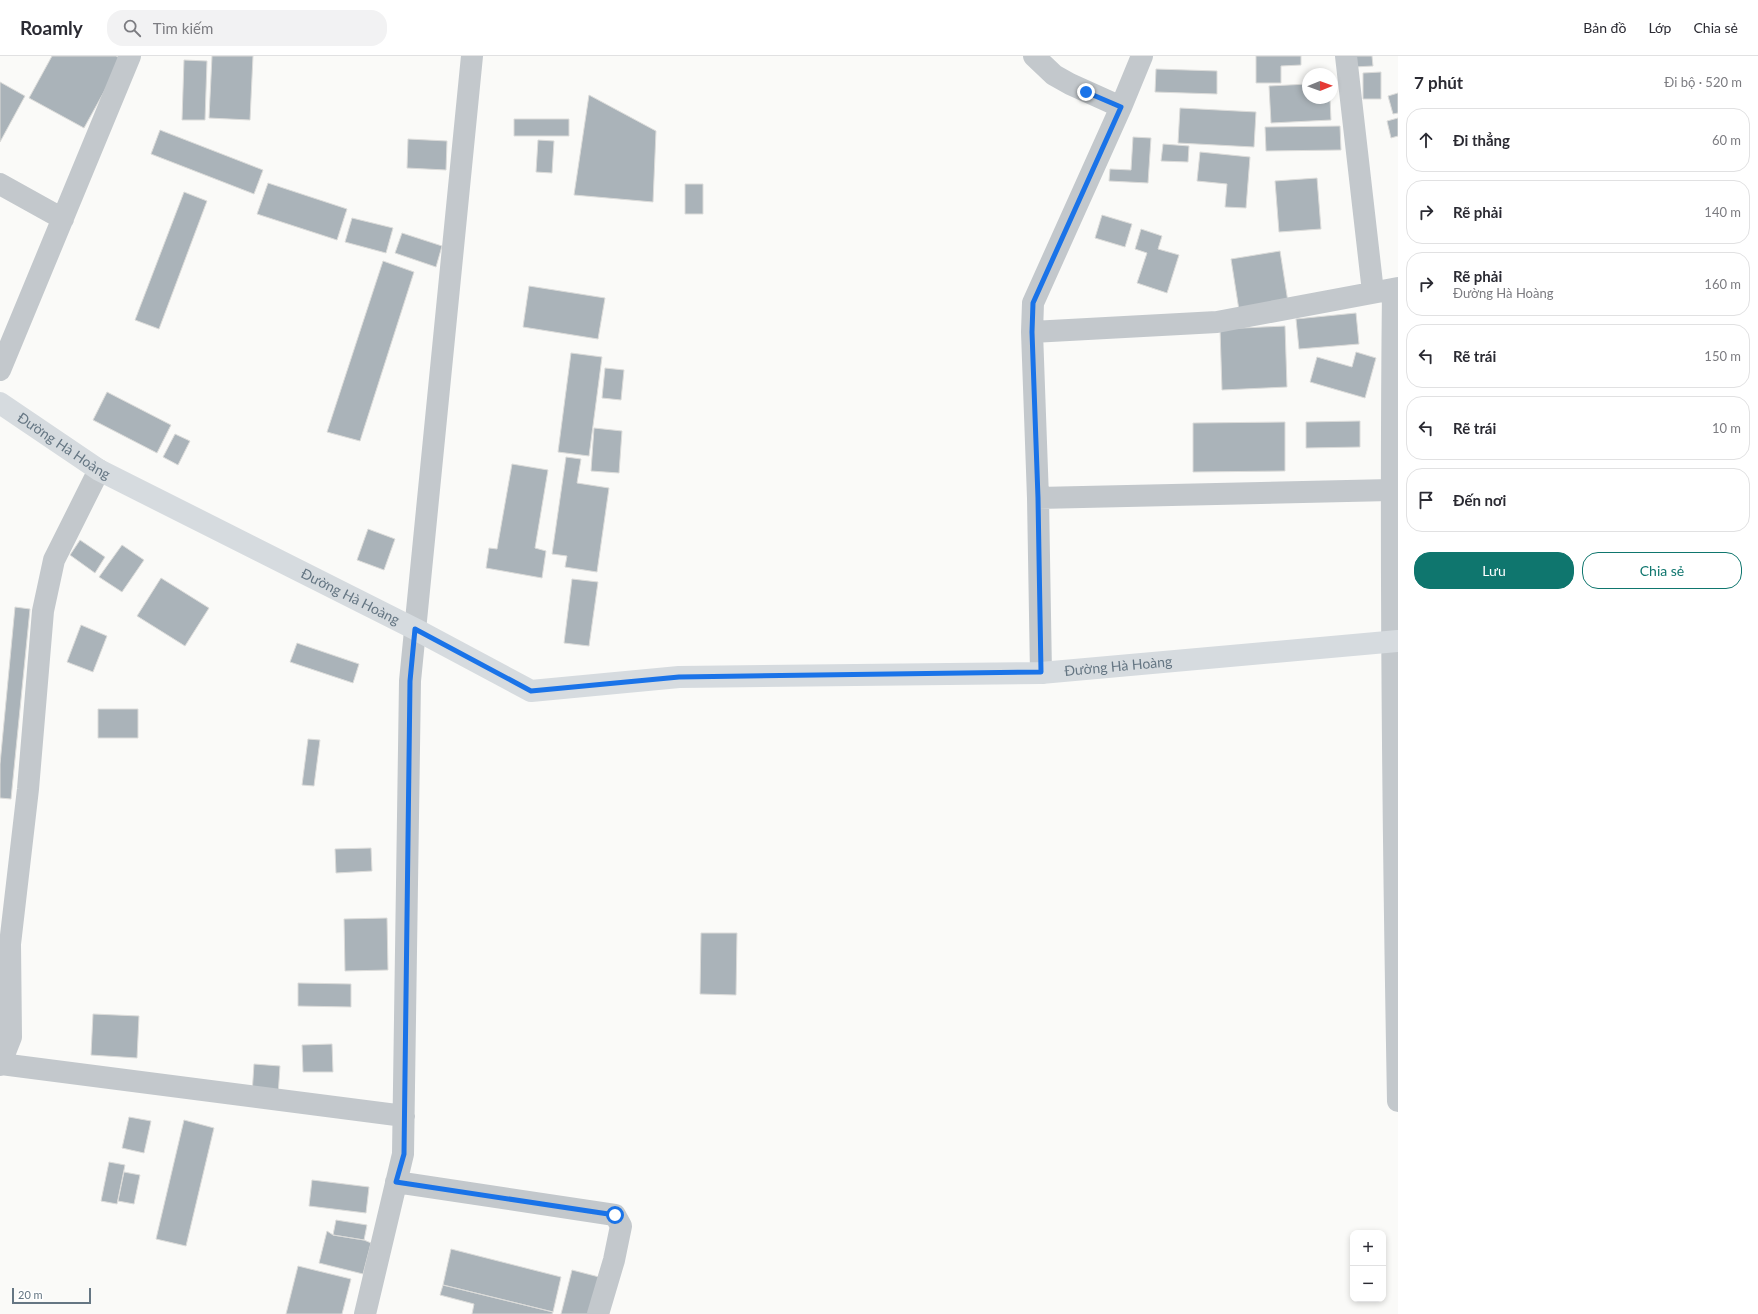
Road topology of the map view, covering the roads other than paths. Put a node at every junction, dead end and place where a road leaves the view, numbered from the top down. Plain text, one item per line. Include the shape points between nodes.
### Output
1 (130, 56) edge
2 (472, 56) edge
3 (1034, 56) edge
4 (1142, 56) edge
5 (1346, 56) edge
6 (1121, 107) junction
7 (0, 184) edge
8 (63, 219) junction
9 (1388, 290) edge
10 (1032, 332) junction
11 (0, 370) edge
12 (0, 403) edge
13 (99, 470) junction
14 (1391, 490) junction
15 (1038, 498) junction
16 (415, 629) junction
17 (1396, 642) edge
18 (1041, 672) junction
19 (1396, 860) edge
20 (6, 989) edge
21 (0, 1064) edge
22 (1398, 1101) edge
23 (404, 1116) junction
24 (396, 1182) junction
25 (365, 1314) edge
26 (598, 1314) edge

1 - 8 street
2 - 16 street
3 - 6 street via 1054,75
4 - 6 street
5 - 9 street
6 - 10 street via 1033,303
7 - 8 street
8 - 11 street
9 - 10 street via 1217,322
9 - 14 street
10 - 15 street
12 - 13 street, Đường Hà Hoàng
13 - 16 street, Đường Hà Hoàng
13 - 20 street via 54,560 43,611 28,789
14 - 15 street
14 - 17 street
15 - 18 street
16 - 18 street, Đường Hà Hoàng via 531,691 679,677
16 - 23 street via 410,681
17 - 18 street, Đường Hà Hoàng
17 - 19 street
19 - 22 street
20 - 21 street via 11,1037
21 - 23 street
23 - 24 street via 404,1154
24 - 25 street
24 - 26 street via 615,1215 621,1226

